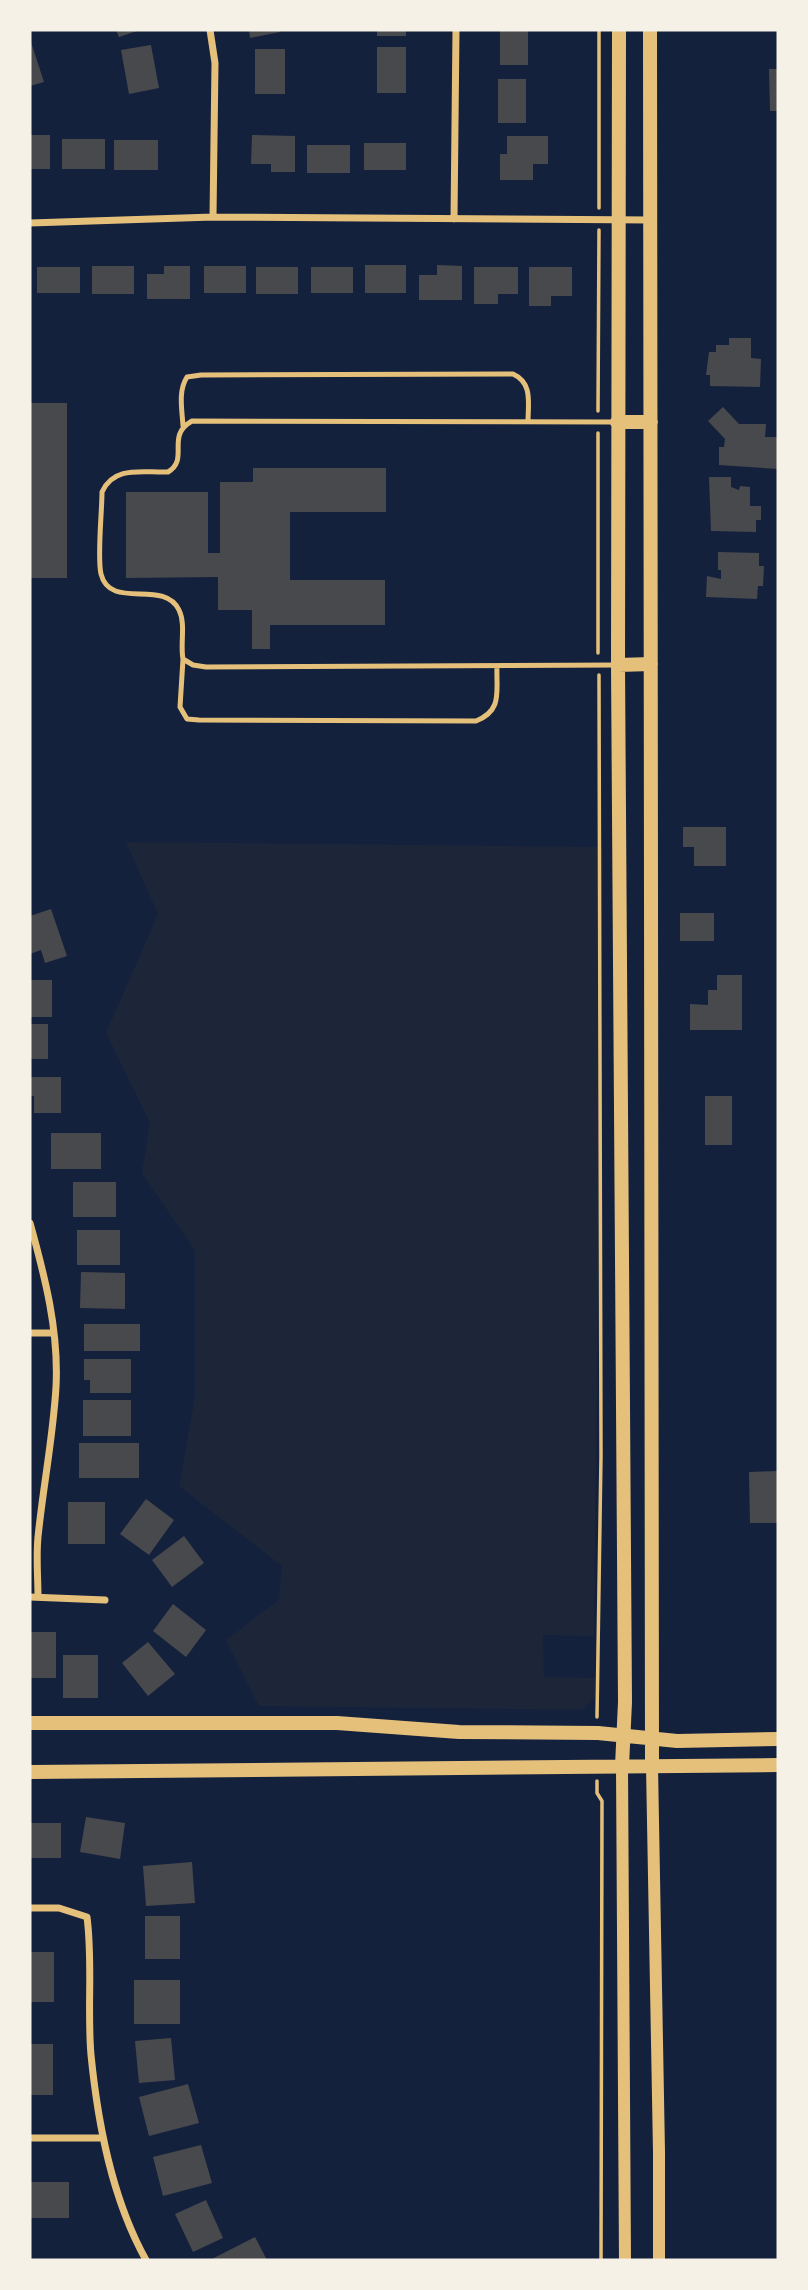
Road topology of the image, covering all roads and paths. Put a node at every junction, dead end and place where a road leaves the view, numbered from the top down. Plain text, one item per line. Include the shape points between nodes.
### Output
1 (210, 30) edge
2 (456, 30) edge
3 (599, 30) edge
4 (619, 30) edge
5 (650, 30) edge
6 (213, 217) junction
7 (454, 219) junction
8 (599, 220) junction
9 (618, 220) junction
10 (650, 220) junction
11 (30, 223) edge
12 (528, 422) junction
13 (598, 422) junction
14 (617, 422) junction
15 (651, 422) junction
16 (183, 426) junction
17 (183, 659) junction
18 (651, 664) junction
19 (598, 665) junction
20 (618, 665) junction
21 (497, 666) junction
22 (30, 1223) edge
23 (30, 1333) edge
24 (54, 1333) junction
25 (34, 1597) edge
26 (105, 1600) dead end
27 (597, 1703) dead end
28 (30, 1723) edge
29 (623, 1735) junction
30 (653, 1738) junction
31 (778, 1738) edge
32 (778, 1765) edge
33 (622, 1766) junction
34 (652, 1766) junction
35 (30, 1772) edge
36 (602, 1801) dead end
37 (30, 1908) edge
38 (30, 2138) edge
39 (103, 2138) junction
40 (146, 2260) edge
41 (601, 2260) edge
42 (625, 2260) edge
43 (659, 2260) edge

1 - 6 street via 215,63
2 - 7 street
3 - 8 path
4 - 9 main road
5 - 10 main road
6 - 7 street
6 - 11 street
7 - 8 street
8 - 9 street
8 - 13 path
9 - 10 street
9 - 14 main road
10 - 15 main road
12 - 13 lane
12 - 16 lane via 192,421
12 - 16 lane via 528,387 523,378 513,374 201,375 187,377 183,383
13 - 14 lane
13 - 19 path
14 - 15 main road
14 - 20 main road
15 - 18 main road
16 - 17 lane via 174,469 118,474 107,482 102,492 100,573 110,589 156,593 178,607
17 - 21 lane via 206,667
17 - 21 lane via 180,707 187,719 198,720 476,721 495,708
18 - 20 main road
18 - 30 main road
19 - 20 lane
19 - 21 lane
19 - 27 path via 601,1456
20 - 29 main road
22 - 24 street via 48,1287
23 - 24 street
24 - 25 street via 51,1453
25 - 26 street
28 - 29 main road via 337,1723 459,1732
29 - 30 main road
29 - 33 main road
30 - 31 main road
30 - 34 main road
32 - 34 main road
33 - 34 main road
33 - 35 main road
33 - 42 street
34 - 43 street
36 - 41 path
37 - 39 street via 59,1908 87,1917 91,2054
38 - 39 street
39 - 40 street via 118,2194

